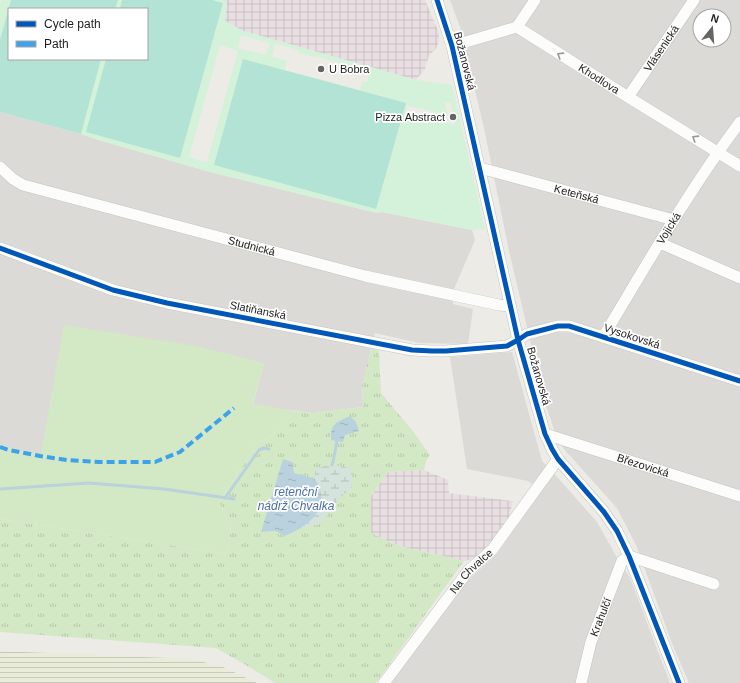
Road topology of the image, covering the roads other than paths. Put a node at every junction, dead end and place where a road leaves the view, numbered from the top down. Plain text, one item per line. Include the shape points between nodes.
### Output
1 (437, 0) edge
2 (535, 0) edge
3 (694, 0) edge
4 (517, 27) junction
5 (452, 46) junction
6 (628, 97) junction
7 (740, 122) edge
8 (718, 152) junction
9 (740, 166) edge
10 (0, 167) edge
11 (480, 168) junction
12 (674, 220) junction
13 (660, 243) junction
14 (0, 248) edge
15 (740, 278) edge
16 (510, 306) junction
17 (603, 337) junction
18 (518, 340) junction
19 (740, 381) edge
20 (545, 434) junction
21 (558, 459) junction
22 (740, 496) edge
23 (629, 556) junction
24 (714, 584) dead end
25 (384, 683) edge
26 (580, 683) edge
27 (678, 683) edge

1 - 5 street, Božanovská
2 - 4 street
3 - 6 street, Vlásenická
4 - 5 street
6 -> 4 street, Khodlova
5 - 11 street, Božanovská
8 -> 6 street, Khodlova
7 - 8 street, Vojická
8 - 9 street, Khodlova
8 - 12 street, Vojická
10 - 16 street, Studnická via 23,186 365,276
11 - 12 street, Keteňská
11 - 16 street, Božanovská
12 - 13 street, Vojická
13 - 15 street
13 - 17 street, Vojická
14 - 18 street, Slatiňanská via 114,290 167,303 412,350 446,351 507,346
16 - 18 street, Božanovská
17 - 18 street, Vysokovská via 569,326 558,326 527,334
17 - 19 street, Vysokovská
18 - 20 street, Božanovská
20 - 21 street, Božanovská
20 - 22 street, Březovická
21 - 23 street, Božanovská via 604,512
21 - 25 street, Na Chvalce via 492,550 468,571
23 - 24 street
23 - 26 street, Krahulčí via 622,561 590,642
23 - 27 street, Božanovská

